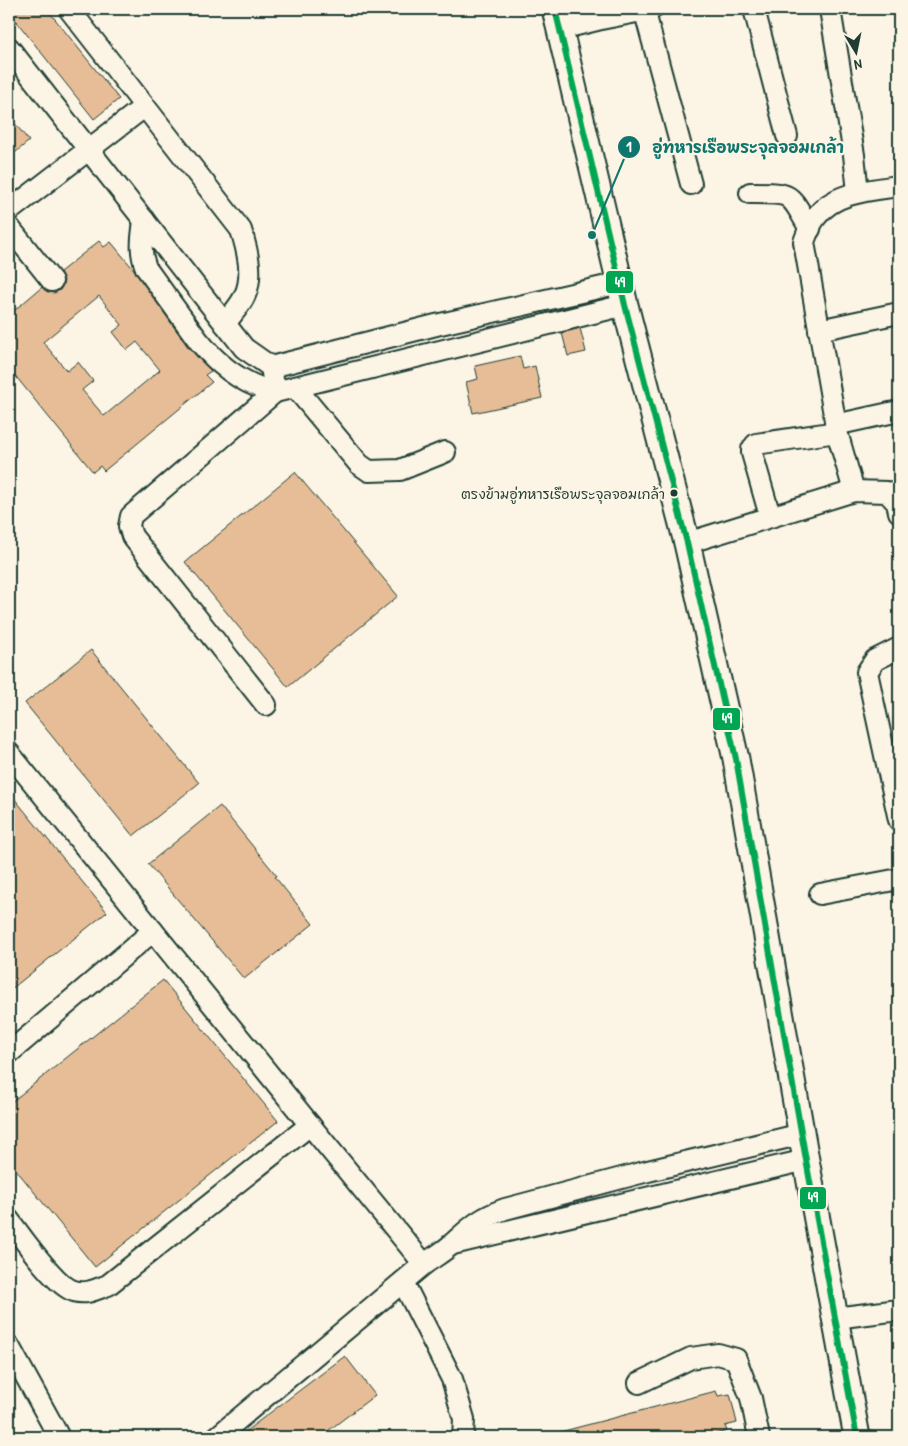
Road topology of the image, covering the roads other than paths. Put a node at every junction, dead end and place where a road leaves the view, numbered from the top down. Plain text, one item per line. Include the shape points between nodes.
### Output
1 (69, 9) edge
2 (754, 9) edge
3 (830, 9) edge
4 (645, 10) edge
5 (557, 19) edge
6 (9, 48) edge
7 (144, 107) junction
8 (787, 136) dead end
9 (89, 149) junction
10 (691, 184) dead end
11 (899, 186) edge
12 (858, 192) junction
13 (750, 193) dead end
14 (9, 211) edge
15 (144, 220) junction
16 (9, 227) edge
17 (810, 229) junction
18 (52, 280) dead end
19 (197, 288) junction
20 (622, 294) junction
21 (174, 306) junction
22 (899, 312) edge
23 (225, 324) junction
24 (436, 325) junction
25 (819, 330) junction
26 (443, 350) junction
27 (271, 367) junction
28 (295, 387) junction
29 (274, 392) junction
30 (899, 410) edge
31 (836, 429) junction
32 (445, 452) dead end
33 (854, 491) junction
34 (899, 511) edge
35 (761, 519) junction
36 (687, 543) junction
37 (899, 648) edge
38 (266, 705) dead end
39 (9, 752) edge
40 (899, 820) edge
41 (899, 879) edge
42 (820, 894) dead end
43 (153, 931) junction
44 (9, 1053) edge
45 (310, 1125) junction
46 (802, 1134) junction
47 (806, 1160) junction
48 (9, 1220) edge
49 (453, 1244) junction
50 (424, 1264) junction
51 (403, 1282) junction
52 (899, 1310) edge
53 (836, 1318) junction
54 (9, 1346) edge
55 (639, 1383) dead end
56 (59, 1437) edge
57 (217, 1437) edge
58 (463, 1437) edge
59 (759, 1437) edge
60 (858, 1437) edge

1 - 7 street
2 - 8 street
3 - 12 street
4 - 5 street via 601,19
4 - 10 street
5 - 20 main road
6 - 9 street
7 - 9 street
7 - 23 street via 241,230 250,269 246,294
9 - 14 street
9 - 15 street
11 - 12 street
12 - 17 street via 833,202 816,217
13 - 17 street via 782,193 791,198
15 - 19 street
15 - 21 street via 141,256
16 - 18 street
17 - 25 street via 804,242
19 - 21 street
19 - 23 street
20 - 24 street
20 - 26 street
20 - 36 main road
21 - 29 street via 207,351 240,379
22 - 25 street
23 - 27 street via 244,348
24 - 26 street
24 - 27 street
25 - 31 street
26 - 28 street
27 - 29 street
28 - 29 street
28 - 32 street via 359,464 369,471 400,470
29 - 38 street via 131,516 129,526 132,536
30 - 31 street
31 - 33 street
31 - 35 street via 753,446
33 - 34 street via 887,492 897,503
33 - 35 street
35 - 36 street
36 - 46 main road via 736,759
37 - 40 street via 875,660 867,672
39 - 43 street
41 - 42 street
43 - 44 street
43 - 45 street
45 - 48 street via 108,1286 86,1293 73,1291 58,1281
45 - 50 street
46 - 47 main road
46 - 49 street via 505,1209 487,1215
47 - 49 street
47 - 53 main road
49 - 50 street
50 - 51 street
51 - 57 street
51 - 58 street via 452,1379 464,1419
52 - 53 street
53 - 60 main road
54 - 56 street
55 - 59 street via 691,1358 718,1354 736,1359 751,1398

